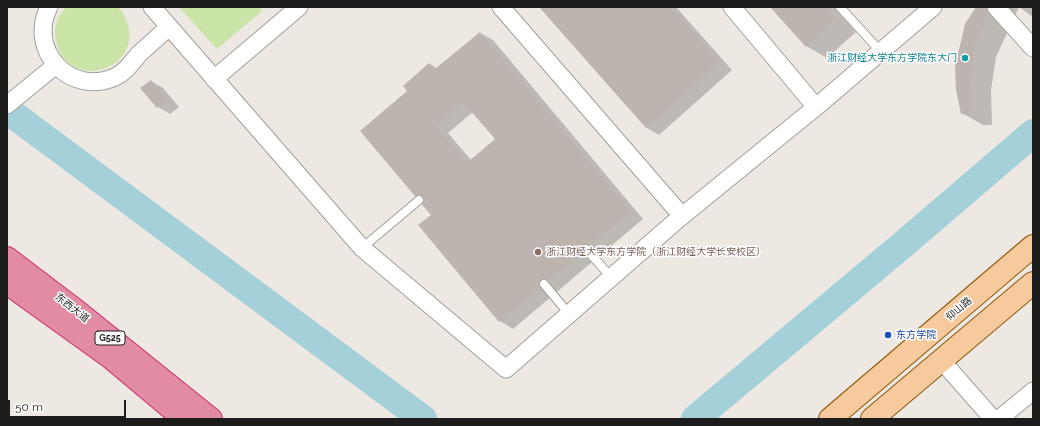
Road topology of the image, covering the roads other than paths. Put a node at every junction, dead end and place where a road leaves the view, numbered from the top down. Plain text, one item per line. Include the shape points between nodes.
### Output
1 (49, 7) edge
2 (152, 7) edge
3 (299, 7) edge
4 (501, 7) edge
5 (732, 7) edge
6 (840, 7) edge
7 (933, 7) edge
8 (996, 7) edge
9 (169, 27) junction
10 (1030, 37) edge
11 (881, 52) junction
12 (51, 68) junction
13 (214, 79) junction
14 (7, 105) edge
15 (816, 107) junction
16 (419, 200) dead end
17 (682, 216) junction
18 (1033, 246) edge
19 (362, 248) junction
20 (586, 249) dead end
21 (7, 258) edge
22 (611, 277) junction
23 (1033, 283) edge
24 (7, 284) edge
25 (544, 284) dead end
26 (569, 314) junction
27 (941, 360) junction
28 (1033, 391) edge
29 (184, 419) edge
30 (211, 419) edge
31 (830, 419) edge
32 (872, 419) edge
33 (993, 419) edge
34 (999, 419) edge

1 - 12 street via 45,15 43,33
2 - 9 street
3 - 13 street
4 - 17 street
5 - 15 street
6 - 11 lane
7 - 11 street
8 - 10 street
9 - 12 street via 128,68 115,77 99,82 83,81
9 - 13 street
11 - 15 street
12 - 14 street
13 - 19 street
15 - 17 street
16 - 19 lane
17 - 22 street
18 - 31 main road, 仰山路
19 - 26 street via 506,369
20 - 22 lane
21 - 30 highway, 东西大道 / G525
22 - 26 street
23 - 27 main road
24 - 29 highway, 东西大道 / G525 via 110,357
25 - 26 lane
27 - 32 main road
27 - 33 street
28 - 34 street

